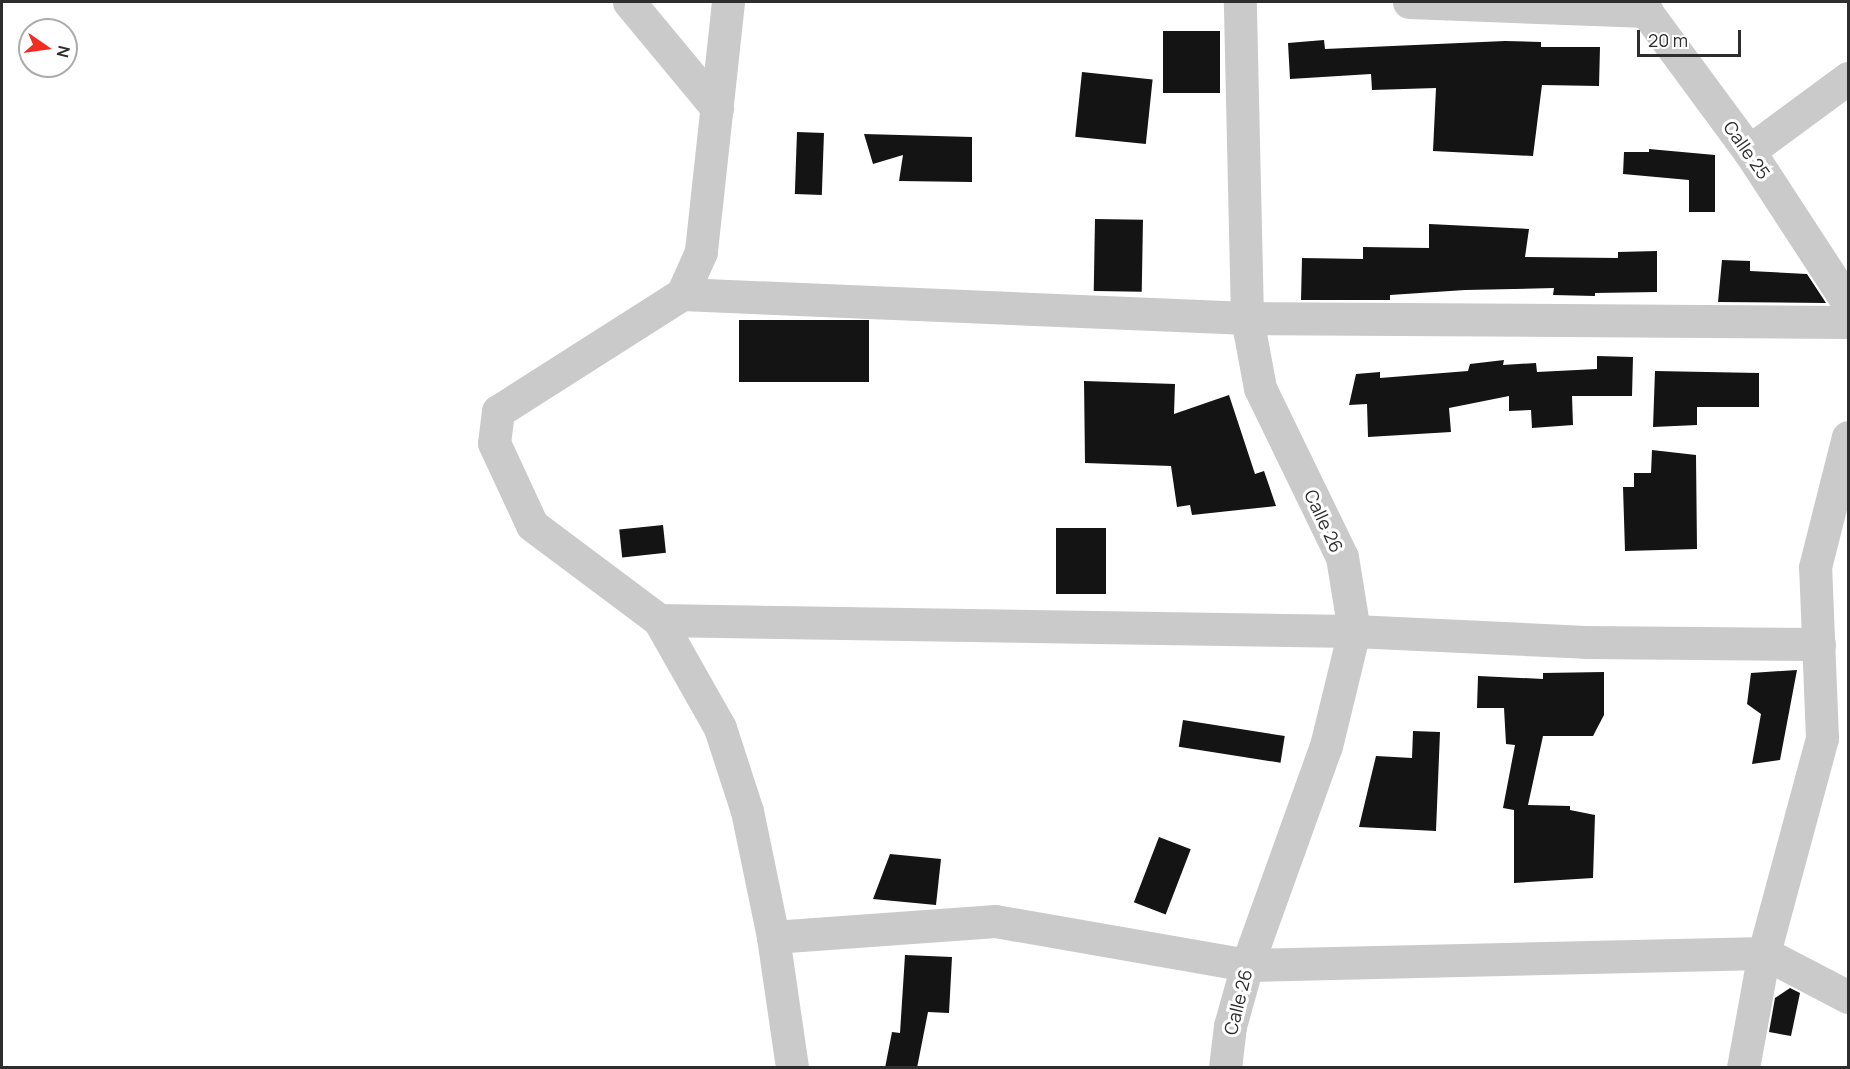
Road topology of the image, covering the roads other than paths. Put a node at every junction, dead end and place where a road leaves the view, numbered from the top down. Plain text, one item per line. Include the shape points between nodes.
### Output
1 (629, 2) edge
2 (728, 2) edge
3 (1239, 2) edge
4 (1409, 2) edge
5 (1643, 6) edge
6 (1848, 78) edge
7 (717, 108) junction
8 (1749, 151) junction
9 (682, 294) junction
10 (1848, 303) edge
11 (1246, 318) junction
12 (1848, 322) edge
13 (1848, 437) edge
14 (658, 620) junction
15 (1354, 631) junction
16 (1829, 663) edge
17 (773, 937) junction
18 (1764, 953) junction
19 (1247, 965) junction
20 (1848, 997) edge
21 (792, 1068) edge
22 (1225, 1068) edge
23 (1743, 1068) edge

1 - 7 street
2 - 7 street
3 - 11 street, Calle 26
4 - 5 street
5 - 8 street, Calle 25
6 - 8 street
7 - 9 street via 701,252
8 - 10 street, Calle 25
9 - 11 street
9 - 14 street via 498,411 494,443 532,525
11 - 12 street
11 - 15 street, Calle 26 via 1260,388 1342,557
13 - 16 street via 1815,567
14 - 15 street
14 - 17 street via 720,728 747,811
15 - 16 street via 1585,642
15 - 19 street, Calle 26 via 1326,746
16 - 18 street via 1822,738
17 - 19 street via 996,921
17 - 21 street
18 - 19 street
18 - 20 street
18 - 23 street
19 - 22 street, Calle 26 via 1230,1026

